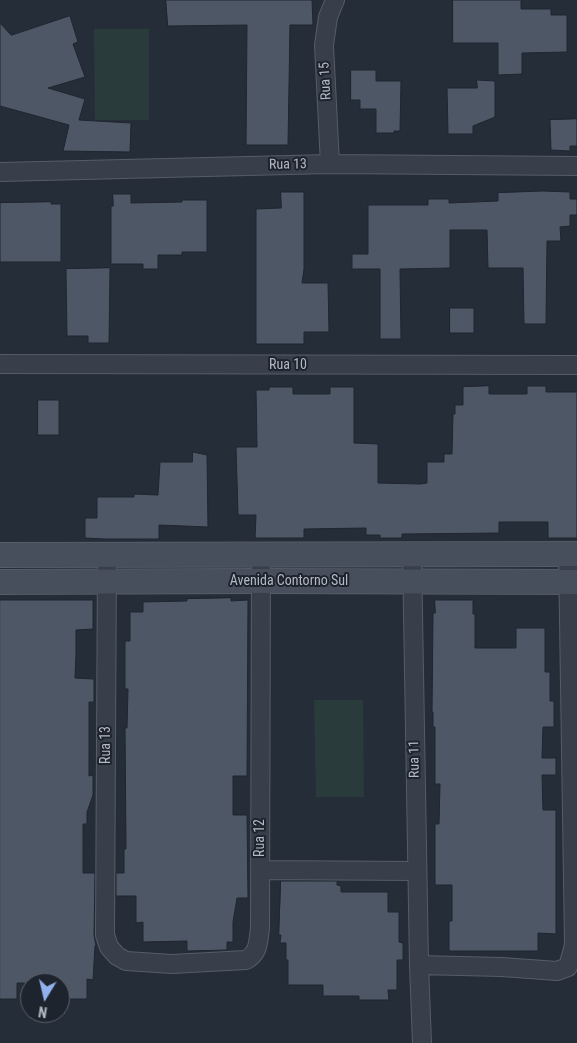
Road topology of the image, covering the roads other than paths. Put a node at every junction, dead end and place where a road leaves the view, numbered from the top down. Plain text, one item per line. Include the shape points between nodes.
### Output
1 (336, 0) edge
2 (330, 164) junction
3 (577, 166) edge
4 (0, 172) edge
5 (0, 364) edge
6 (577, 365) edge
7 (412, 554) junction
8 (572, 554) edge
9 (0, 555) edge
10 (107, 555) junction
11 (261, 555) junction
12 (261, 581) junction
13 (412, 581) junction
14 (0, 582) edge
15 (107, 582) junction
16 (572, 582) edge
17 (260, 870) junction
18 (417, 870) junction
19 (105, 935) joint
20 (419, 965) junction
21 (422, 1043) edge

1 - 2 street, Rua 15 via 328,16 324,45
2 - 3 street, Rua 13
2 - 4 street, Rua 13
5 - 6 street, Rua 10
7 - 8 street, Avenida Contorno Sul
7 - 11 street, Avenida Contorno Sul
7 - 13 street, Rua 11
8 - 16 street
9 - 10 street, Avenida Contorno Sul
10 - 11 street, Avenida Contorno Sul
10 - 15 street, Rua 13
11 - 12 street, Rua 12
12 - 13 street, Avenida Contorno Sul
12 - 15 street, Avenida Contorno Sul
12 - 17 street, Rua 12
13 - 16 street, Avenida Contorno Sul
13 - 18 street, Rua 11
14 - 15 street, Avenida Contorno Sul
15 - 19 street, Rua 13
16 - 20 street via 574,944 568,967 557,971
17 - 18 street
17 - 19 street, Rua 12 via 258,945 252,957 246,960 172,964 126,961 109,947
18 - 20 street, Rua 11
20 - 21 street, Rua 11

